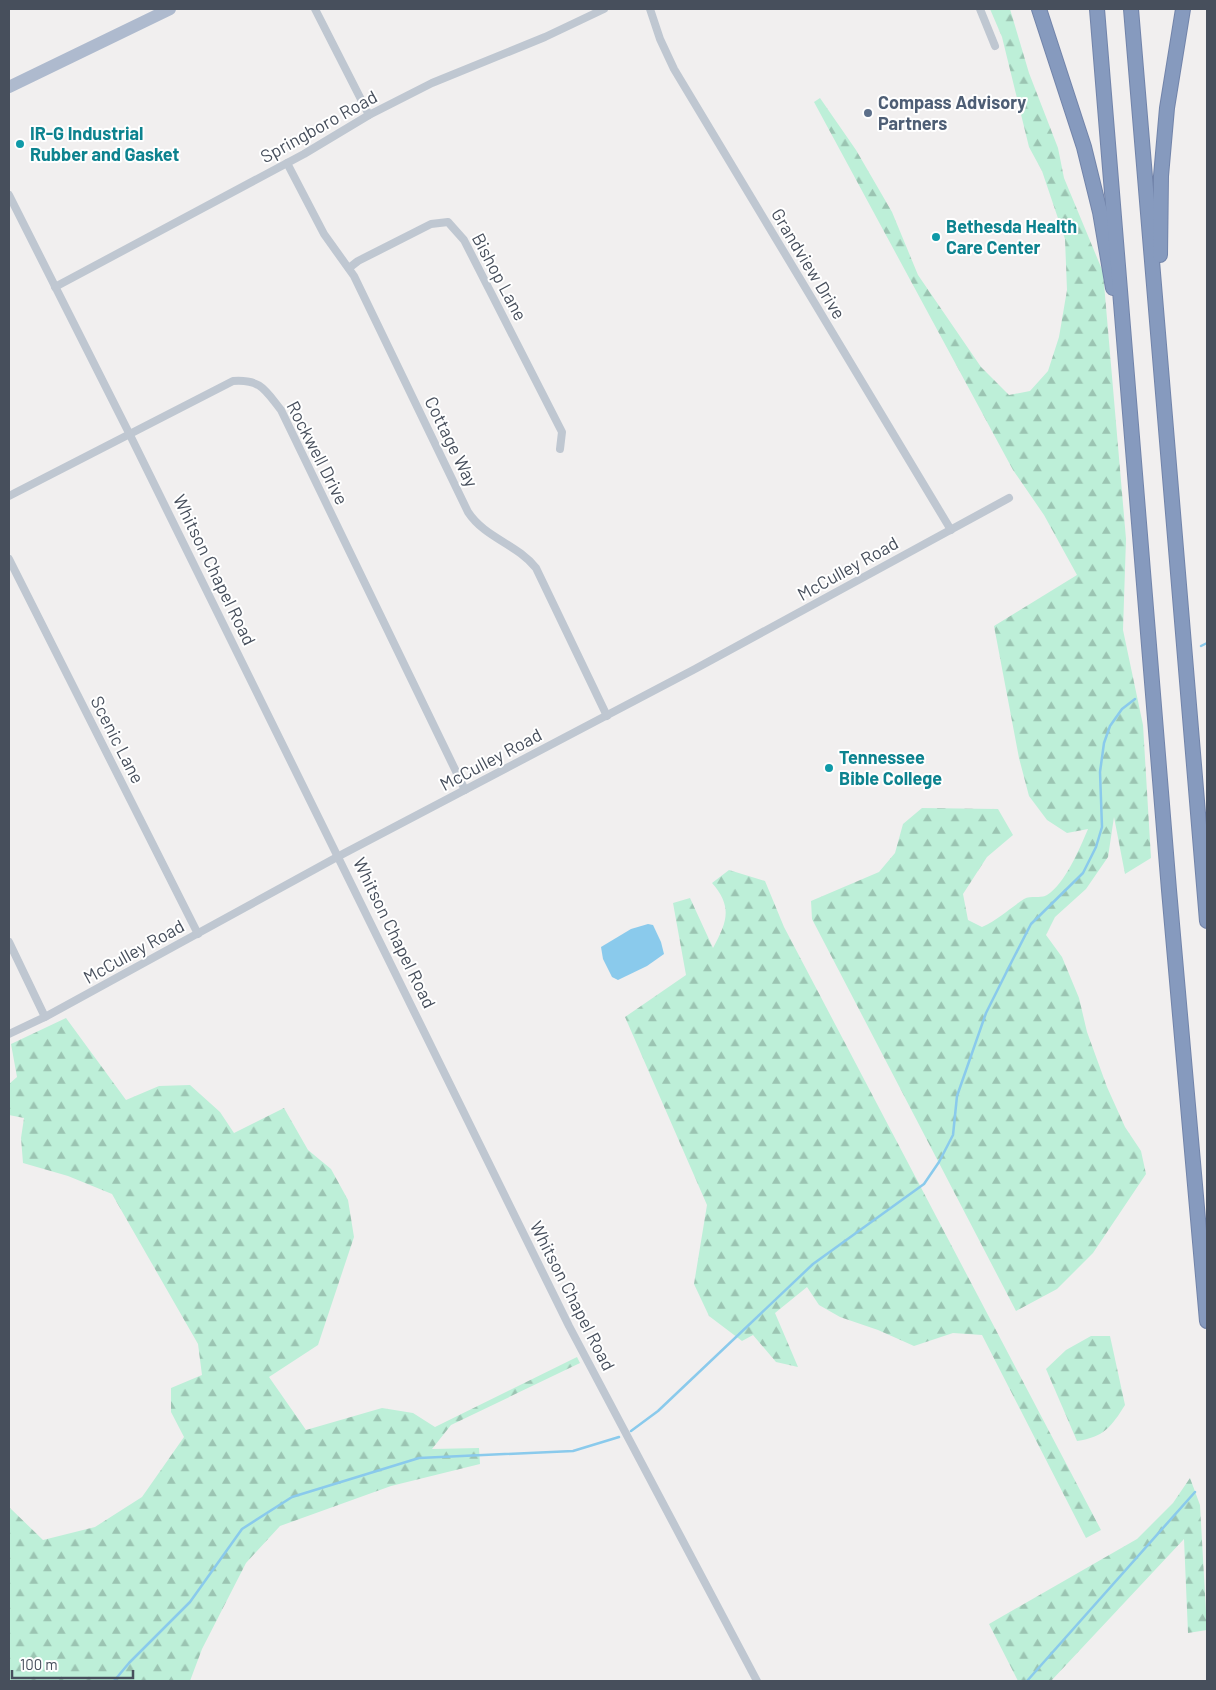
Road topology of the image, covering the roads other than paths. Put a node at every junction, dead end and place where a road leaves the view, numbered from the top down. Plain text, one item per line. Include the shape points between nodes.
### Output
1 (170, 9) edge
2 (315, 9) edge
3 (604, 9) edge
4 (650, 9) edge
5 (980, 9) edge
6 (1039, 9) edge
7 (1098, 9) edge
8 (1130, 9) edge
9 (1182, 9) edge
10 (996, 46) dead end
11 (10, 85) edge
12 (369, 115) junction
13 (287, 163) junction
14 (9, 195) edge
15 (349, 268) junction
16 (55, 287) junction
17 (1159, 338) junction
18 (1128, 378) junction
19 (129, 433) junction
20 (560, 449) dead end
21 (9, 496) edge
22 (1009, 498) dead end
23 (951, 530) junction
24 (9, 559) edge
25 (607, 716) junction
26 (465, 790) junction
27 (339, 856) junction
28 (1207, 921) edge
29 (198, 934) junction
30 (9, 942) edge
31 (45, 1017) junction
32 (9, 1034) edge
33 (1207, 1321) edge
34 (757, 1681) edge

1 - 11 main road
2 - 12 street
3 - 12 street, Springboro Road via 546,37 432,83
4 - 23 street, Grandview Drive via 674,69
5 - 10 street
6 - 18 highway via 1084,147 1100,212
7 - 18 highway
8 - 17 highway
9 - 17 highway via 1167,108 1161,176
12 - 13 street, Springboro Road
13 - 15 street, Cottage Way via 324,234
13 - 16 street, Springboro Road
14 - 16 street, Whitson Chapel Road
15 - 20 street, Bishop Lane via 431,224 448,222 455,228 562,432
15 - 25 street, Cottage Way via 468,512 488,534 522,552 536,568
16 - 19 street, Whitson Chapel Road
17 - 28 highway
18 - 33 highway
19 - 21 street, Rockwell Drive
19 - 26 street, Rockwell Drive via 233,381 250,380 266,391 281,410
19 - 27 street, Whitson Chapel Road
22 - 23 street, McCulley Road
23 - 25 street, McCulley Road
24 - 29 street, Scenic Lane
25 - 26 street, McCulley Road
26 - 27 street, McCulley Road
27 - 29 street, McCulley Road
27 - 34 street, Whitson Chapel Road via 568,1324
29 - 31 street, McCulley Road
30 - 31 street
31 - 32 street, McCulley Road

